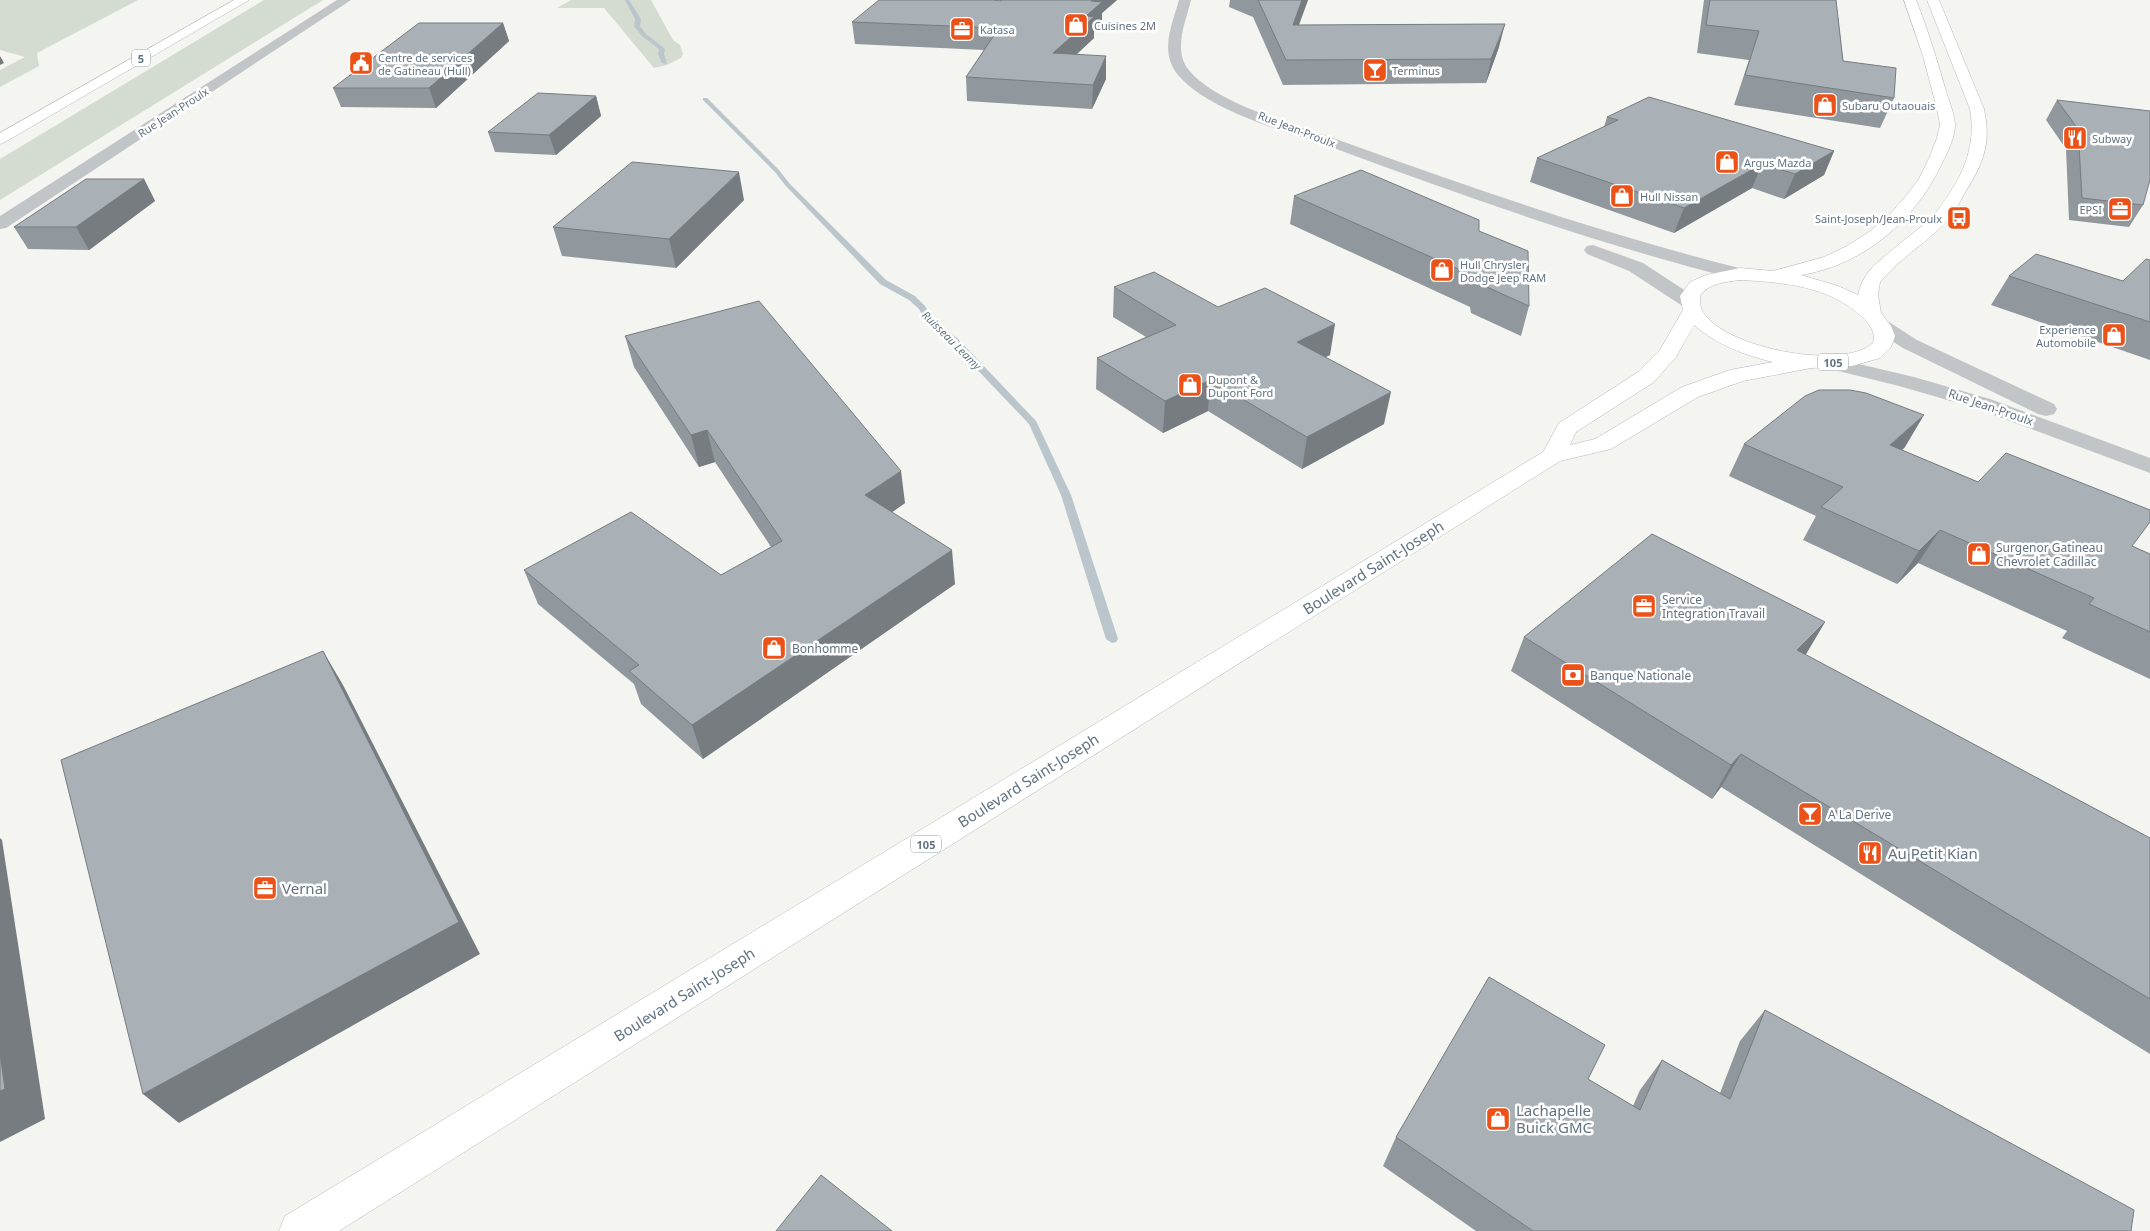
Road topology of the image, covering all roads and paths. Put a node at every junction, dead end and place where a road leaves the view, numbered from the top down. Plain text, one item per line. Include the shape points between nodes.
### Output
1 (243, 0) edge
2 (345, 0) edge
3 (1185, 0) edge
4 (1910, 0) edge
5 (1933, 0) edge
6 (0, 138) edge
7 (1488, 200) junction
8 (0, 224) edge
9 (1740, 274) junction
10 (1764, 275) junction
11 (1690, 306) junction
12 (1876, 319) junction
13 (1819, 362) junction
14 (2150, 450) edge
15 (1552, 456) junction
16 (2150, 466) edge
17 (300, 1231) edge

1 - 6 main road, 5
2 - 8 street, Rue Jean-Proulx
3 - 7 street, Rue Jean-Proulx via 1173,53 1184,73 1203,88 1256,114
4 - 10 main road via 1929,52 1948,121 1934,168 1900,216 1864,244 1809,269
5 - 12 main road, 105 via 1977,109 1980,125 1978,150 1969,173 1942,215 1871,281 1868,295
7 - 9 street, Rue Jean-Proulx via 1628,244
7 - 11 street, Rue Jean-Proulx via 1512,217 1636,267
9 - 10 main road
9 - 11 main road via 1722,276 1697,285 1690,292
10 - 12 main road via 1824,288 1851,299
11 - 13 main road, 105 via 1703,324 1748,348 1778,357
11 - 15 main road via 1670,353 1646,377 1567,428
12 - 13 main road, 105 via 1885,336 1881,346 1871,355 1854,360
12 - 14 street, Rue Jean-Proulx via 1910,344 2025,400
13 - 15 main road, Boulevard Saint-Joseph / 105 via 1738,375 1698,389 1603,444
13 - 16 street, Rue Jean-Proulx via 1908,380 2033,421
15 - 17 main road, Boulevard Saint-Joseph / 105

